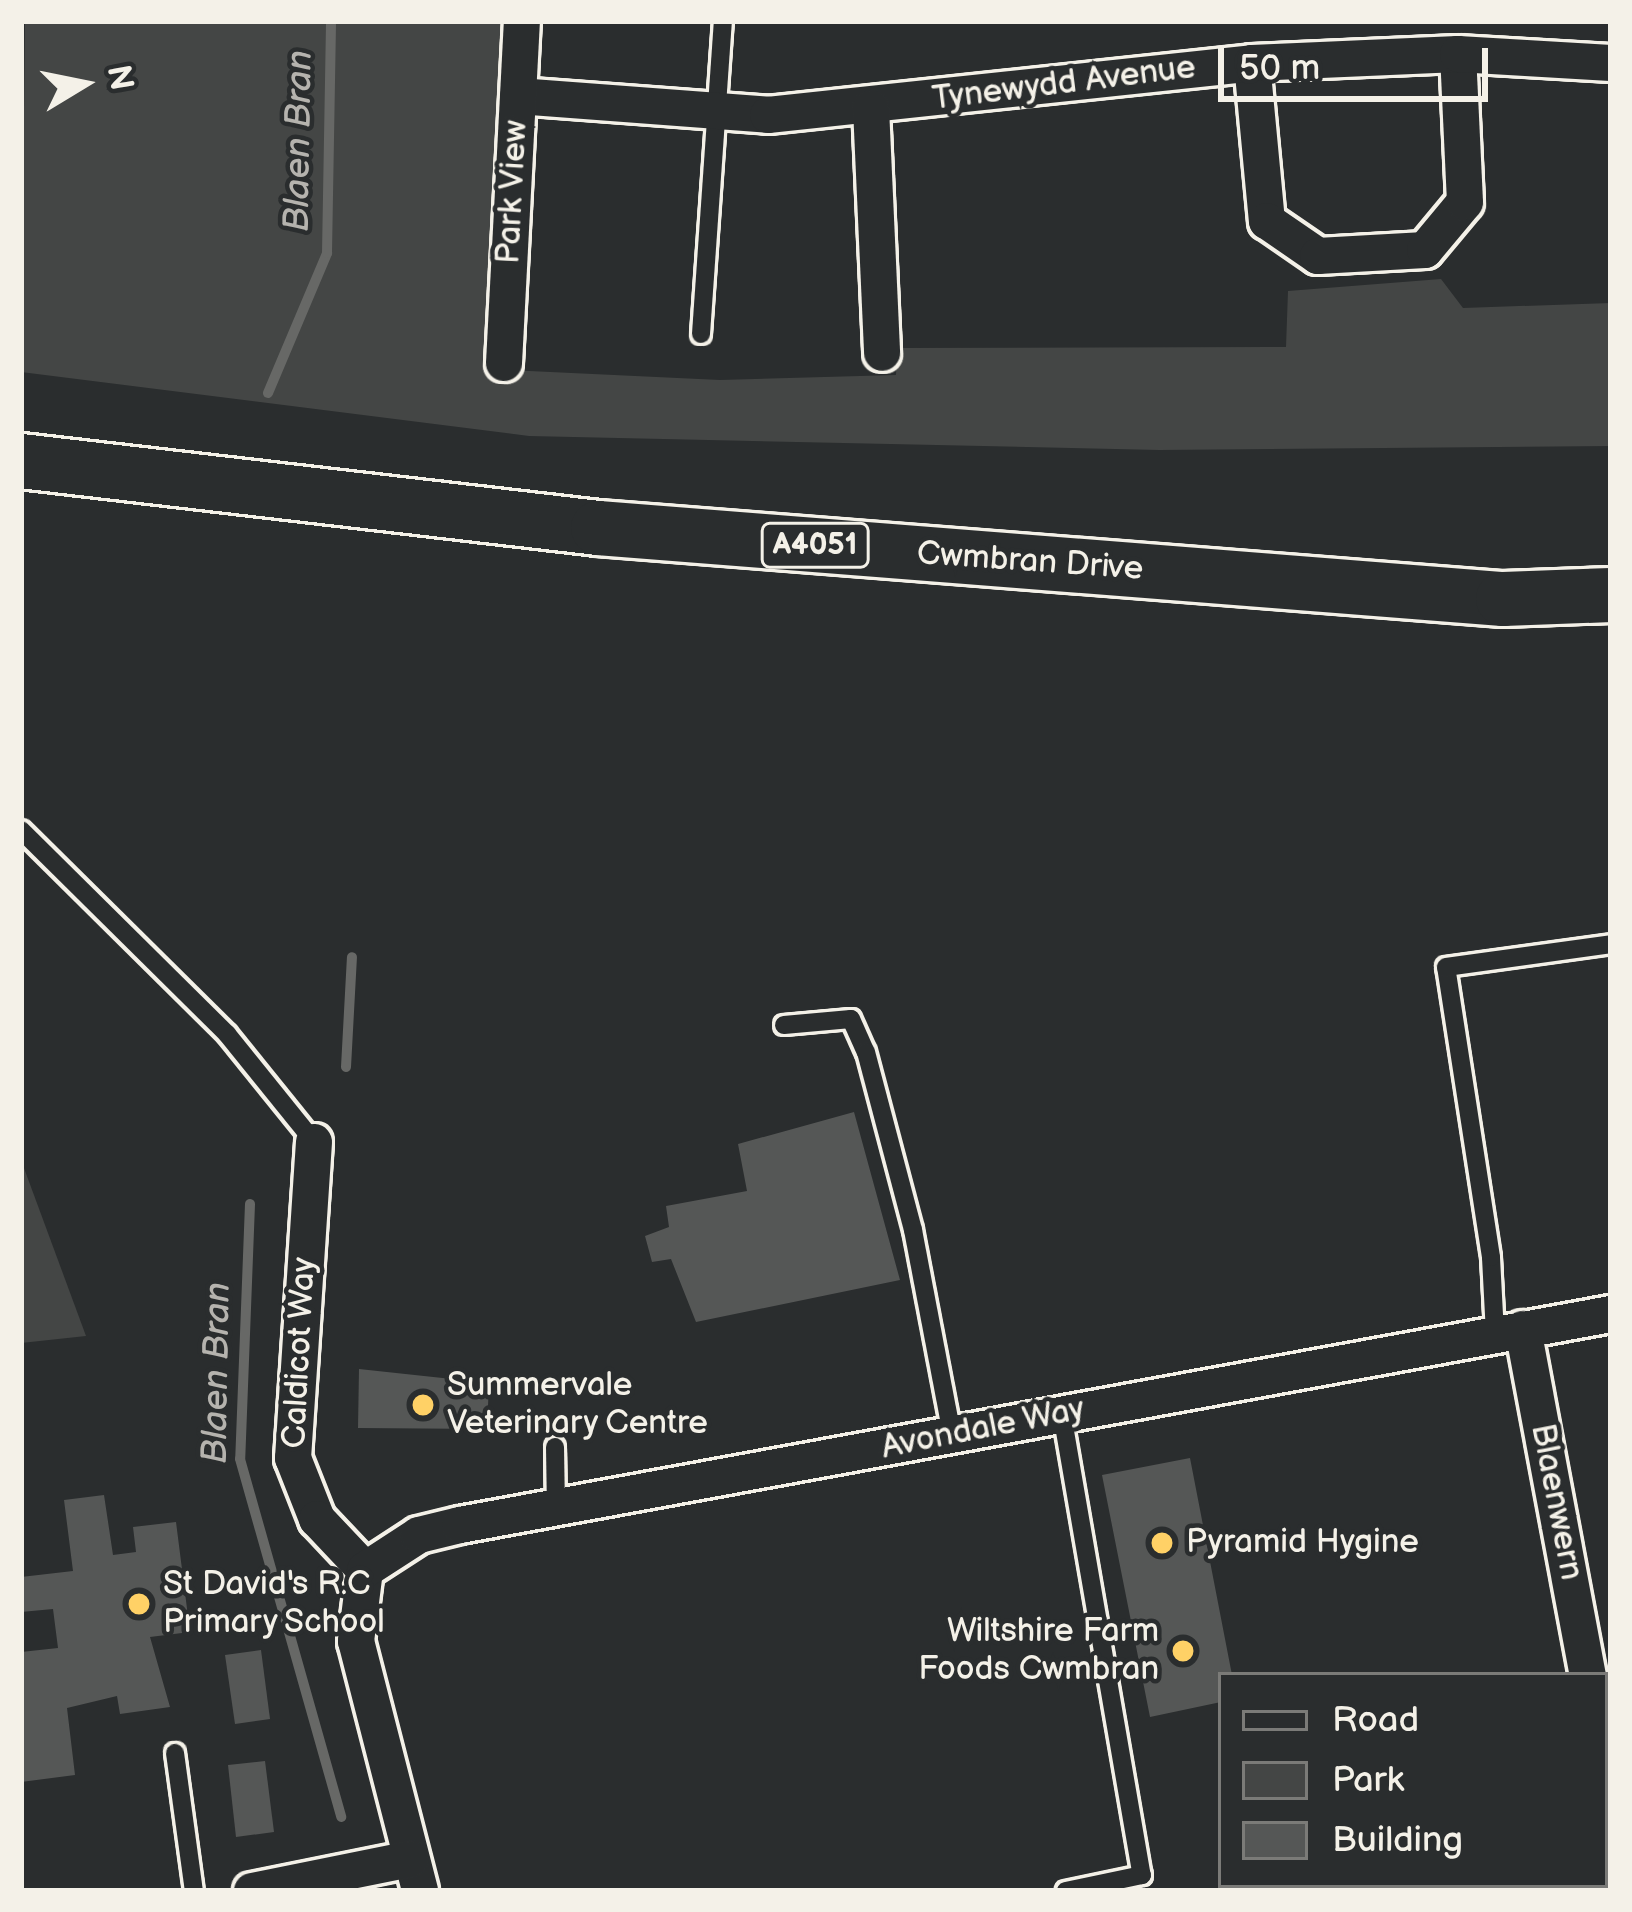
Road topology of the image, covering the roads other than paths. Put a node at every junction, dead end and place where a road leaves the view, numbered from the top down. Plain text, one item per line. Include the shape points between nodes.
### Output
1 (522, 21) edge
2 (723, 21) edge
3 (1458, 54) junction
4 (1252, 63) junction
5 (1611, 63) edge
6 (518, 96) junction
7 (871, 108) junction
8 (718, 111) junction
9 (700, 334) dead end
10 (882, 353) dead end
11 (504, 363) dead end
12 (21, 461) edge
13 (1611, 595) edge
14 (21, 830) edge
15 (1611, 944) edge
16 (784, 1025) dead end
17 (314, 1142) joint
18 (1611, 1314) edge
19 (1509, 1332) junction
20 (1062, 1414) junction
21 (952, 1435) junction
22 (555, 1447) dead end
23 (556, 1508) junction
24 (365, 1570) junction
25 (1587, 1672) edge
26 (176, 1753) dead end
27 (416, 1875) edge
28 (298, 1886) edge
29 (194, 1891) edge
30 (252, 1891) edge
31 (1066, 1891) edge

1 - 6 street, Park View
2 - 8 lane
3 - 4 street, Tynewydd Avenue
3 - 4 street via 1466,202 1425,250 1318,256 1267,221
3 - 5 street, Tynewydd Avenue
4 - 7 street, Tynewydd Avenue
6 - 8 street, Tynewydd Avenue
6 - 11 street, Park View
7 - 8 street, Tynewydd Avenue
7 - 10 street
8 - 9 lane
12 - 13 main road, Cwmbran Drive / A4051 via 598,528 1503,599
14 - 17 lane via 227,1034
15 - 19 lane via 1446,967
16 - 21 lane via 851,1019 866,1052 913,1230
17 - 24 street, Caldicot Way via 292,1458 317,1519
18 - 19 street, Avondale Way
19 - 20 street, Avondale Way
19 - 25 street, Blaenwern
20 - 21 street, Avondale Way
20 - 31 lane via 1142,1875
21 - 23 street, Avondale Way
22 - 23 lane
23 - 24 street, Avondale Way via 418,1535
24 - 27 street via 356,1641
26 - 29 lane
27 - 28 street
28 - 30 street

